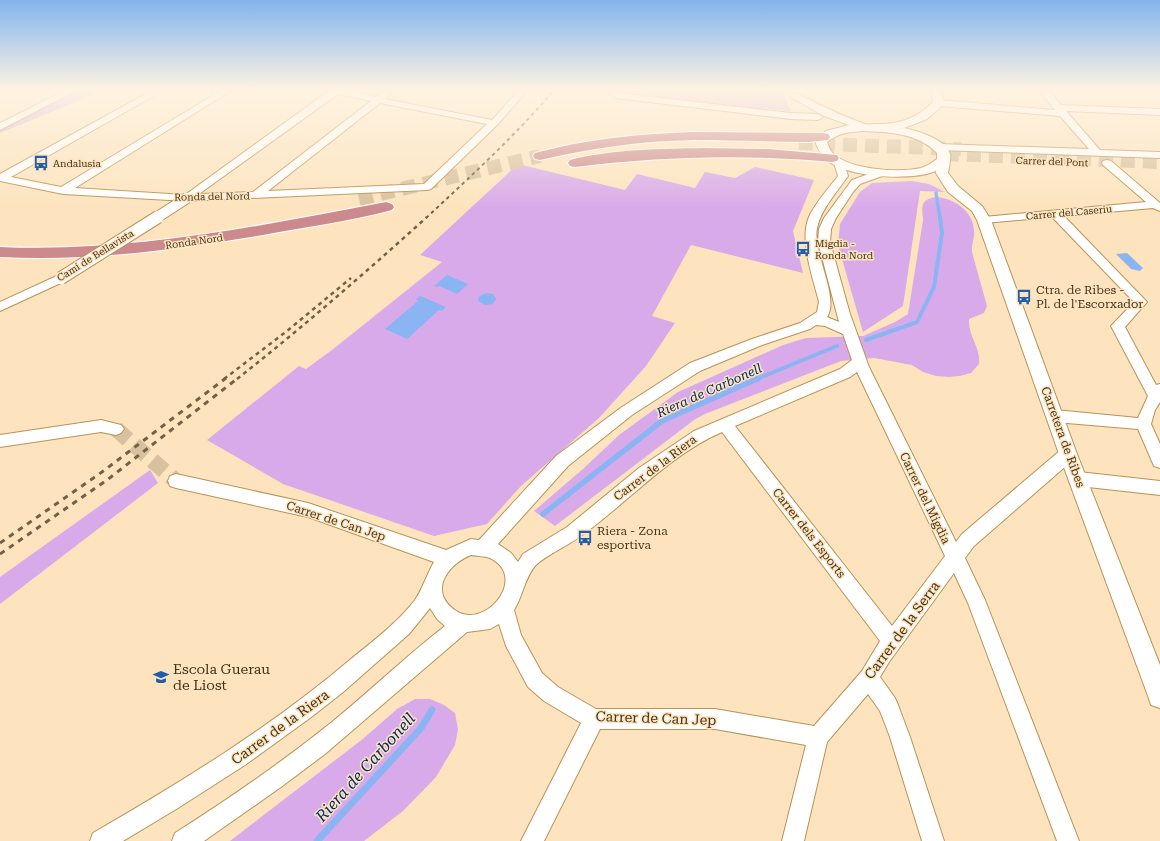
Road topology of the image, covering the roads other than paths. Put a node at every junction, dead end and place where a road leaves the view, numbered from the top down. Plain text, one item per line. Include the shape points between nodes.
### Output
1 (88, 129) edge
2 (164, 129) edge
3 (282, 129) edge
4 (340, 129) edge
5 (487, 129) edge
6 (827, 129) edge
7 (855, 129) edge
8 (886, 129) edge
9 (919, 129) edge
10 (1077, 129) edge
11 (825, 136) junction
12 (924, 139) junction
13 (1097, 153) junction
14 (942, 155) junction
15 (1160, 155) edge
16 (835, 160) junction
17 (1107, 163) junction
18 (1160, 165) edge
19 (881, 173) junction
20 (902, 174) junction
21 (1, 177) edge
22 (953, 188) junction
23 (63, 191) junction
24 (256, 195) junction
25 (187, 198) junction
26 (359, 198) tunnel mouth
27 (386, 207) dead end
28 (1157, 207) edge
29 (1055, 214) junction
30 (984, 220) junction
31 (0, 237) edge
32 (0, 252) edge
33 (0, 307) edge
34 (819, 317) junction
35 (848, 330) junction
36 (859, 362) junction
37 (1158, 393) edge
38 (1055, 416) junction
39 (725, 424) junction
40 (1143, 424) junction
41 (116, 429) tunnel mouth
42 (0, 441) edge
43 (1068, 454) junction
44 (1160, 459) edge
45 (1078, 479) junction
46 (176, 481) tunnel mouth
47 (1160, 488) edge
48 (484, 547) junction
49 (448, 558) junction
50 (955, 559) junction
51 (434, 582) junction
52 (515, 583) junction
53 (504, 608) junction
54 (464, 623) junction
55 (893, 642) junction
56 (869, 678) junction
57 (1160, 696) edge
58 (594, 719) junction
59 (818, 737) junction
60 (101, 841) edge
61 (183, 841) edge
62 (532, 841) edge
63 (793, 841) edge
64 (932, 841) edge
65 (1068, 841) edge

1 - 21 street
2 - 23 street
3 - 25 street, Camí de Bellavista
4 - 24 street
5 - 24 street, Ronda del Nord via 426,187
6 - 11 street
7 - 11 street
8 - 12 street via 901,131
9 - 12 street
10 - 13 street
11 - 16 street via 821,141 821,147
11 - 16 highway via 640,139 563,150 540,156 666,143 800,146 668,148 612,153 554,164 689,154 804,155
12 - 14 street
13 - 14 street, Carrer del Pont
13 - 15 street, Carrer del Pont
14 - 17 street, Carrer del Pont
14 - 20 street via 926,170
14 - 22 street, Carretera de Ribes via 942,173
16 - 19 street via 857,169
16 - 34 street via 844,176 815,216 810,229 825,302
17 - 18 street, Carrer del Pont
17 - 28 street
19 - 20 street
19 - 35 street, Carrer del Migdia via 856,182 825,229 824,242
20 - 22 street, Carretera de Ribes via 931,179
21 - 23 street, Ronda del Nord
22 - 30 street, Carretera de Ribes via 977,209
23 - 25 street, Ronda del Nord
24 - 25 street, Ronda del Nord
25 - 33 street, Camí de Bellavista, bridge via 61,278
26 - 31 highway, Ronda Nord via 234,223 146,234 41,239
27 - 32 highway, Ronda Nord via 247,233 138,248
28 - 29 street, Carrer del Caseriu
29 - 30 street, Carrer del Caseriu
29 - 37 street via 1140,302 1118,326
30 - 38 street, Carretera de Ribes
34 - 35 street
34 - 48 street via 805,326 695,367 627,410 562,461
35 - 36 street, Carrer del Migdia
36 - 39 street, Carrer de la Riera via 846,373
36 - 50 street, Carrer del Migdia
37 - 40 street via 1148,408
38 - 40 street
38 - 43 street, Carretera de Ribes
39 - 52 street, Carrer de la Riera via 699,436 645,473 573,532 529,560
39 - 55 street, Carrer dels Esports
40 - 44 street
41 - 42 street via 101,426
43 - 45 street, Carretera de Ribes
43 - 50 street, Carrer de la Serra via 968,540
45 - 47 street
45 - 57 street, Carretera de Ribes
46 - 49 street, Carrer de Can Jep via 308,510
48 - 49 street via 471,548
48 - 52 street via 500,553 507,560 513,571
49 - 51 street via 439,569
50 - 55 street, Carrer de la Serra
50 - 65 street, Carrer del Migdia via 976,600
51 - 54 street via 433,594 437,606 456,622
51 - 60 street, Carrer de la Riera via 421,606 398,630 342,681 277,732 224,768
52 - 53 street via 512,596
53 - 54 street via 493,618 478,623
53 - 58 street, Carrer de Can Jep via 513,639 535,680 551,694
54 - 61 street via 289,769 234,809
55 - 56 street, Carrer de la Serra
56 - 59 street, Carrer de la Serra
56 - 64 street via 888,705 900,736
58 - 59 street, Carrer de Can Jep via 715,719
58 - 62 street
59 - 63 street, Carrer de la Serra

